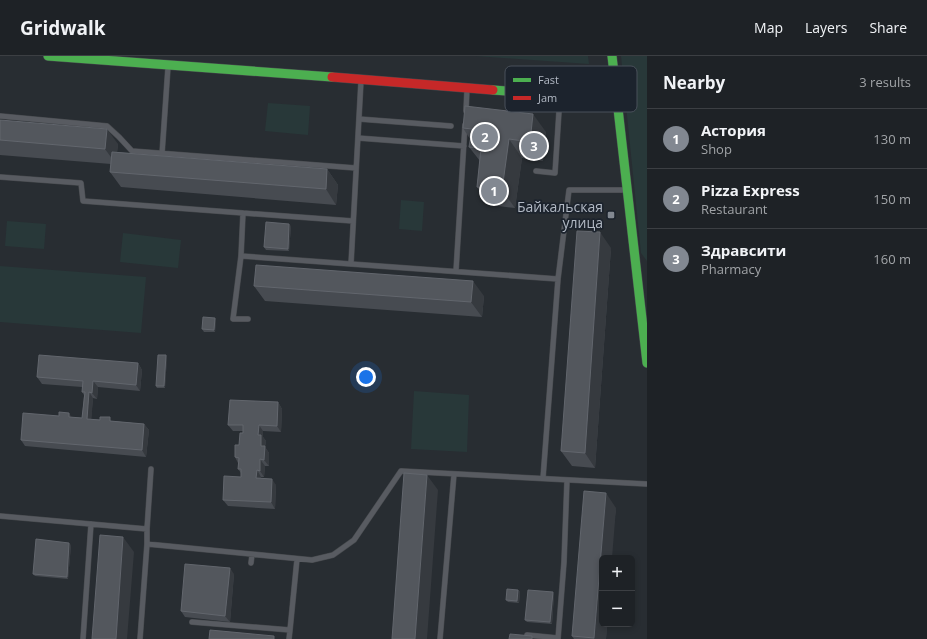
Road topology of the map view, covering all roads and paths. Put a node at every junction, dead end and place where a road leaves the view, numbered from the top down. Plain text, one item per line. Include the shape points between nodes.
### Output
1 (48, 56) edge
2 (612, 56) edge
3 (82, 57) edge
4 (168, 65) junction
5 (613, 66) edge
6 (361, 80) junction
7 (467, 88) junction
8 (505, 91) edge
9 (559, 112) edge
10 (619, 112) edge
11 (0, 116) edge
12 (359, 119) junction
13 (451, 126) dead end
14 (358, 138) junction
15 (464, 146) junction
16 (162, 154) junction
17 (356, 168) junction
18 (536, 170) dead end
19 (0, 177) edge
20 (628, 190) junction
21 (243, 213) junction
22 (353, 221) junction
23 (241, 256) junction
24 (635, 258) junction
25 (351, 264) junction
26 (456, 271) junction
27 (646, 273) dead end
28 (558, 279) junction
29 (248, 319) dead end
30 (647, 363) edge
31 (151, 469) dead end
32 (454, 474) junction
33 (543, 478) junction
34 (567, 480) junction
35 (647, 484) edge
36 (0, 516) edge
37 (91, 524) junction
38 (147, 529) junction
39 (147, 544) junction
40 (252, 555) junction
41 (297, 558) junction
42 (251, 563) dead end
43 (192, 622) edge
44 (290, 630) junction
45 (522, 635) edge
46 (83, 639) edge
47 (140, 639) edge
48 (290, 639) edge
49 (440, 639) edge
50 (558, 639) edge

1 - 3 street
2 - 5 street
3 - 4 street
4 - 6 street via 184,64
4 - 16 lane
6 - 7 street
6 - 12 lane
7 - 8 street
7 - 15 lane
9 - 18 lane via 555,173
10 - 20 street
11 - 16 lane via 107,126 132,151
12 - 13 lane
12 - 14 lane
14 - 15 lane
14 - 17 lane
15 - 26 lane
16 - 17 lane
17 - 22 lane
19 - 21 lane via 81,183 83,201
20 - 24 street
20 - 28 lane via 569,190
21 - 22 lane
21 - 23 lane
22 - 25 lane
23 - 25 lane
23 - 29 lane via 233,319
24 - 27 street
24 - 30 street
25 - 26 lane
26 - 28 lane
28 - 33 lane
31 - 38 lane
32 - 33 lane
32 - 41 lane via 401,470 354,540 333,555 312,560
32 - 49 lane
33 - 34 lane
34 - 35 lane
34 - 50 lane
36 - 37 lane
37 - 38 lane
37 - 46 lane
38 - 39 lane
39 - 40 lane
39 - 47 lane
40 - 41 lane
40 - 42 lane
41 - 44 lane
43 - 44 lane
44 - 48 lane
45 - 50 lane

